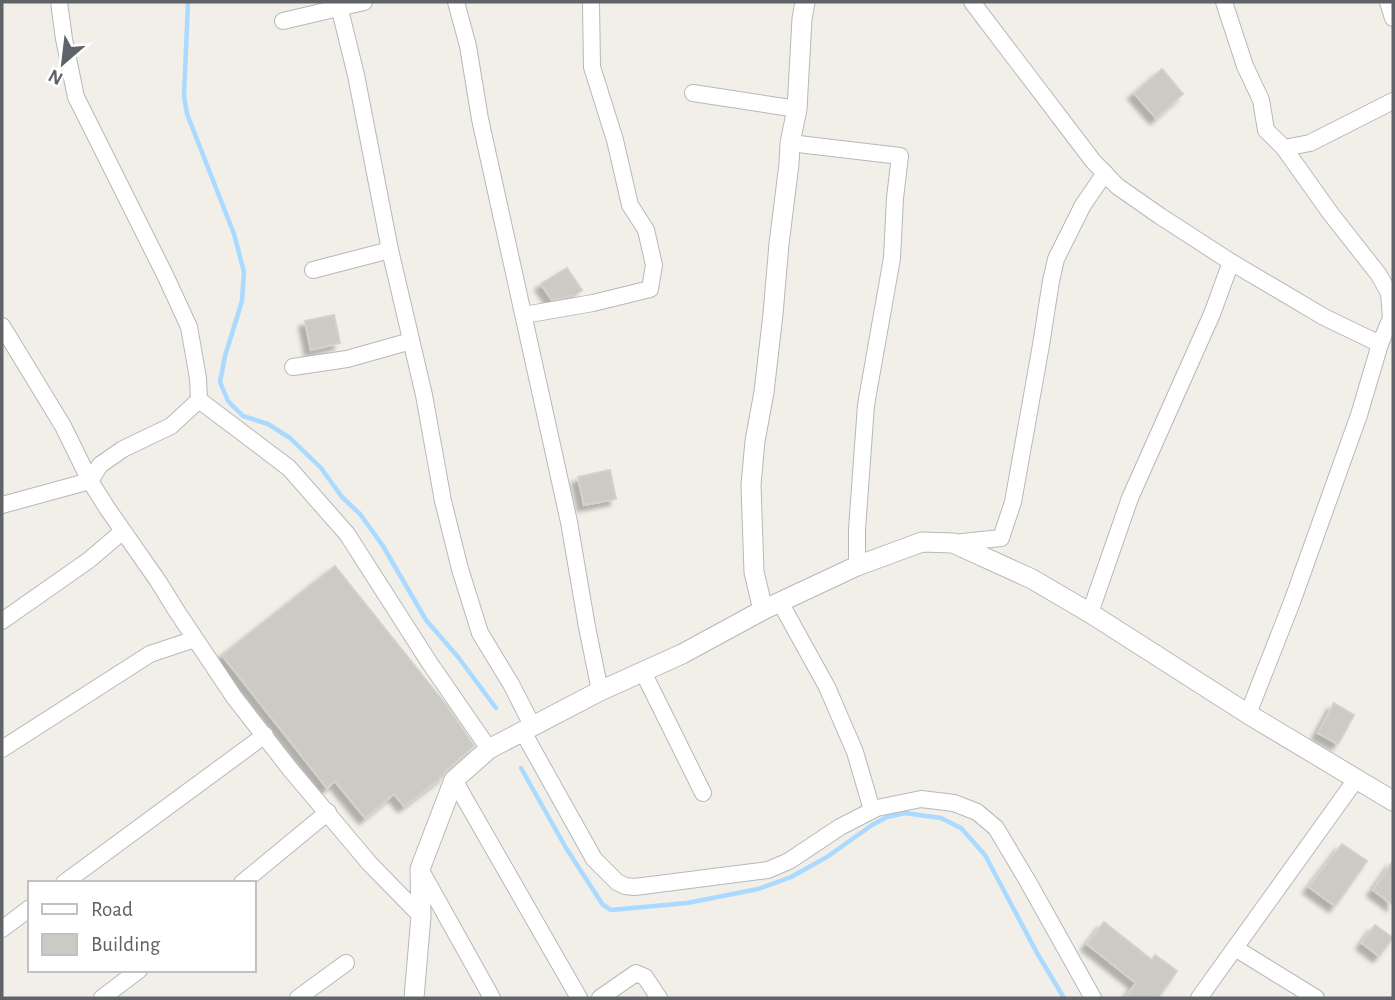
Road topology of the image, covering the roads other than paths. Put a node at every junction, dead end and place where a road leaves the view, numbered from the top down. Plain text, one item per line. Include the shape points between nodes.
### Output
1 (59, 2) edge
2 (364, 2) edge
3 (456, 2) edge
4 (592, 2) edge
5 (805, 2) edge
6 (972, 2) edge
7 (1224, 2) edge
8 (1388, 2) edge
9 (339, 4) edge
10 (1393, 18) edge
11 (283, 21) dead end
12 (692, 93) dead end
13 (1392, 103) edge
14 (797, 109) junction
15 (790, 143) junction
16 (1284, 148) junction
17 (1105, 173) junction
18 (390, 250) junction
19 (1231, 262) junction
20 (313, 270) dead end
21 (524, 315) junction
22 (2, 326) edge
23 (411, 341) junction
24 (1380, 344) junction
25 (293, 366) dead end
26 (199, 400) junction
27 (90, 481) junction
28 (2, 505) edge
29 (123, 531) junction
30 (953, 543) junction
31 (857, 566) junction
32 (772, 606) junction
33 (1090, 613) junction
34 (2, 621) edge
35 (195, 639) junction
36 (643, 672) junction
37 (600, 691) junction
38 (1248, 714) junction
39 (528, 729) junction
40 (265, 735) junction
41 (2, 749) edge
42 (489, 749) junction
43 (1357, 778) junction
44 (454, 780) junction
45 (703, 793) dead end
46 (1393, 801) edge
47 (872, 810) junction
48 (328, 812) junction
49 (420, 869) junction
50 (67, 881) edge
51 (244, 881) edge
52 (28, 910) edge
53 (421, 916) junction
54 (2, 929) edge
55 (1235, 948) junction
56 (346, 963) dead end
57 (136, 972) edge
58 (102, 998) edge
59 (298, 998) edge
60 (414, 998) edge
61 (492, 998) edge
62 (579, 998) edge
63 (600, 998) edge
64 (659, 998) edge
65 (1093, 998) edge
66 (1199, 998) edge
67 (1316, 998) edge

1 - 26 street via 76,97 189,327
2 - 9 street
3 - 21 street
4 - 21 street via 592,66 630,205 646,230 654,265 650,289
5 - 14 street
6 - 17 street
7 - 16 street via 1261,100 1266,130
8 - 10 street
9 - 11 street
9 - 18 street
12 - 14 street
13 - 16 street via 1310,143
14 - 15 street
15 - 31 street via 900,156 892,258 866,405
15 - 32 street via 751,485 754,572
16 - 24 street via 1389,293 1391,318
17 - 19 street via 1117,186
17 - 30 street via 1056,259 1013,502 1001,538
18 - 20 street
18 - 23 street
19 - 24 street
19 - 33 street via 1130,498
21 - 37 street
22 - 27 street via 64,426
23 - 25 street via 346,359
23 - 39 street via 460,569 480,633 511,684
24 - 38 street via 1359,415
26 - 27 street via 171,426 100,465
26 - 42 street via 289,468 346,534
27 - 28 street
27 - 29 street
29 - 34 street
29 - 35 street
30 - 31 street via 922,542
30 - 33 street via 1032,579
31 - 32 street
32 - 36 street
32 - 47 street via 827,687 855,752
33 - 38 street
35 - 40 street
35 - 41 street via 150,654
36 - 37 street
36 - 45 street
37 - 39 street
38 - 43 street
39 - 42 street
39 - 47 street via 594,859 625,886 768,870
40 - 48 street
40 - 50 street
42 - 44 street
43 - 46 street
43 - 55 street
44 - 49 street
44 - 62 street
47 - 65 street via 921,799 954,803 977,812 996,828
48 - 51 street
48 - 53 street
49 - 53 street
49 - 61 street
52 - 54 street
53 - 60 street
55 - 66 street
55 - 67 street
56 - 59 street
57 - 58 street
63 - 64 street via 636,973 645,977

